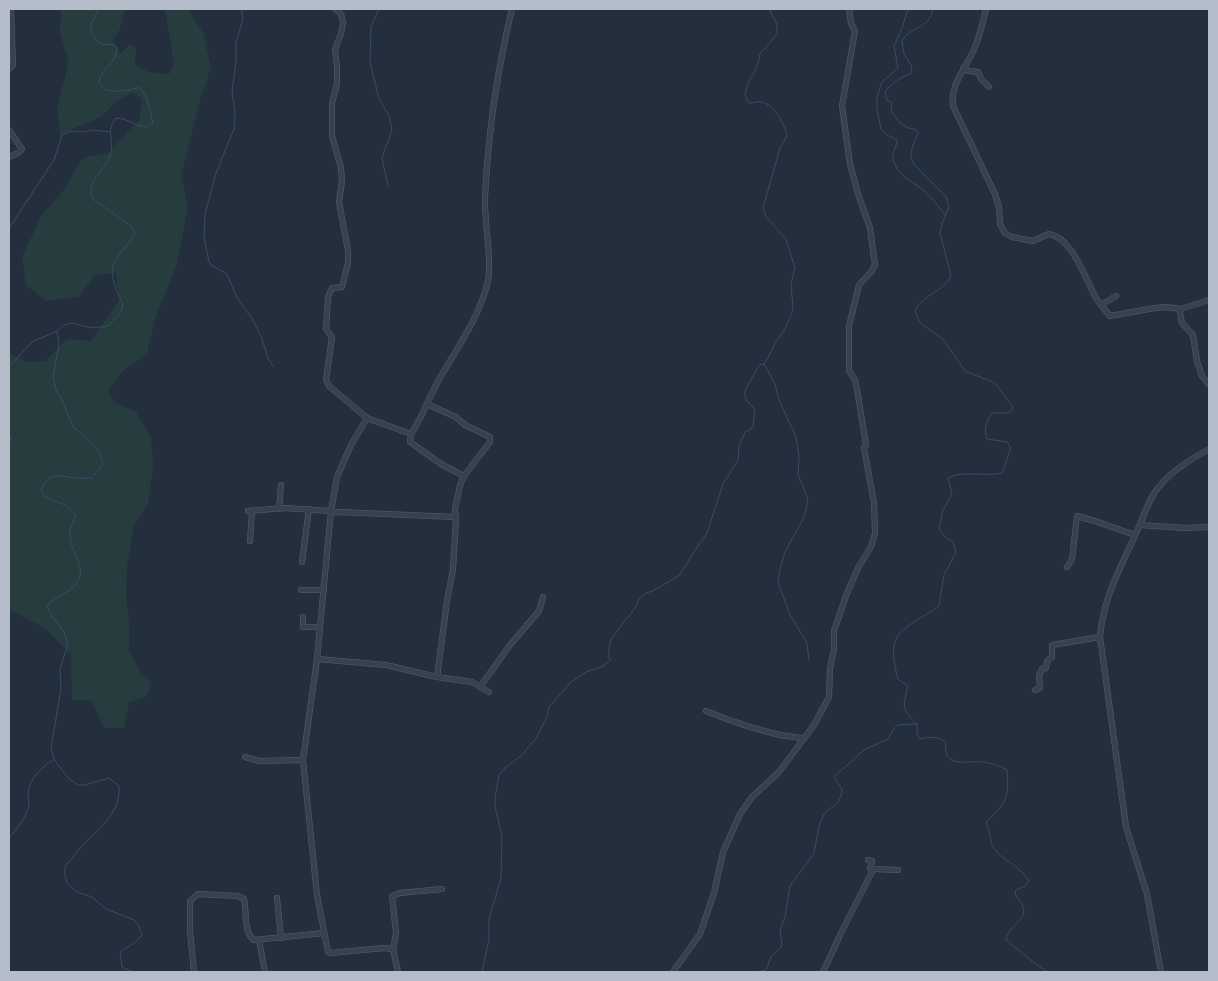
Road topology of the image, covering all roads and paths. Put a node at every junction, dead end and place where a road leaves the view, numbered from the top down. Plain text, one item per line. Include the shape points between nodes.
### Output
1 (11, 9) edge
2 (335, 9) edge
3 (512, 9) edge
4 (849, 9) edge
5 (986, 9) edge
6 (963, 68) junction
7 (9, 69) edge
8 (989, 88) dead end
9 (9, 130) edge
10 (9, 157) edge
11 (1116, 296) dead end
12 (1209, 300) edge
13 (1101, 305) junction
14 (1181, 309) junction
15 (1209, 385) edge
16 (427, 404) junction
17 (366, 418) junction
18 (411, 434) junction
19 (1209, 449) edge
20 (464, 476) junction
21 (281, 486) dead end
22 (279, 509) junction
23 (309, 509) junction
24 (331, 512) junction
25 (455, 517) junction
26 (1140, 525) junction
27 (1209, 526) edge
28 (1135, 536) junction
29 (250, 541) dead end
30 (302, 562) dead end
31 (1067, 567) dead end
32 (301, 590) dead end
33 (324, 590) junction
34 (543, 597) dead end
35 (303, 617) dead end
36 (319, 627) junction
37 (1100, 637) junction
38 (316, 658) junction
39 (437, 676) junction
40 (480, 687) junction
41 (1035, 690) dead end
42 (489, 692) dead end
43 (706, 712) dead end
44 (803, 739) junction
45 (245, 757) dead end
46 (303, 760) junction
47 (868, 860) dead end
48 (874, 869) junction
49 (898, 870) dead end
50 (442, 889) dead end
51 (276, 898) dead end
52 (324, 933) junction
53 (281, 938) junction
54 (259, 940) junction
55 (394, 950) junction
56 (194, 972) edge
57 (265, 972) edge
58 (398, 972) edge
59 (673, 972) edge
60 (823, 972) edge
61 (1161, 972) edge

1 - 7 street via 13,65
2 - 17 street via 343,22 335,51 338,67 332,103 332,136 342,181 339,202 348,259 342,288 332,288 328,297 326,329 332,337 326,380
3 - 16 street via 499,61 487,159 488,284 471,323
4 - 44 street via 856,31 842,99 843,114 850,164 870,228 875,265 860,285 850,316 849,371 855,380 862,414 875,525 871,547 847,593 834,631 830,697
5 - 6 street via 975,48
6 - 8 street via 978,72
6 - 13 street via 954,88 953,106 994,194 1002,229 1012,237 1030,241 1049,234 1062,239
9 - 10 street via 22,149
11 - 13 street
12 - 14 street
13 - 14 street via 1114,317 1155,308
14 - 15 street via 1182,323 1193,335 1197,361
16 - 18 street
16 - 20 street via 490,437 490,442
17 - 18 street
17 - 24 street via 336,477
18 - 20 street via 410,442
19 - 26 street via 1189,460 1157,488
20 - 25 street
21 - 22 street
22 - 23 street
22 - 29 street via 250,511
23 - 24 street
23 - 30 street
24 - 25 street
24 - 33 street
25 - 39 street via 453,569
26 - 27 street
26 - 28 street
28 - 31 street via 1077,516 1072,559
28 - 37 street via 1114,580
32 - 33 street
33 - 36 street
34 - 40 street via 539,611
35 - 36 street via 303,627
36 - 38 street
37 - 41 street via 1052,645 1052,657 1039,676 1040,688
37 - 61 street via 1126,827 1148,894
38 - 39 street via 386,665
38 - 46 street
39 - 40 street via 472,682
40 - 42 street
43 - 44 street via 741,725
44 - 59 street via 779,772 752,797 740,814 723,852 700,934
45 - 46 street via 259,761
46 - 52 street
47 - 48 street via 872,861 870,868
48 - 49 street
48 - 60 street
50 - 55 street via 392,896 396,933
51 - 53 street
52 - 53 street
52 - 55 street via 330,953
53 - 54 street
54 - 56 street via 250,938 243,898 198,894 190,901
54 - 57 street
55 - 58 street

